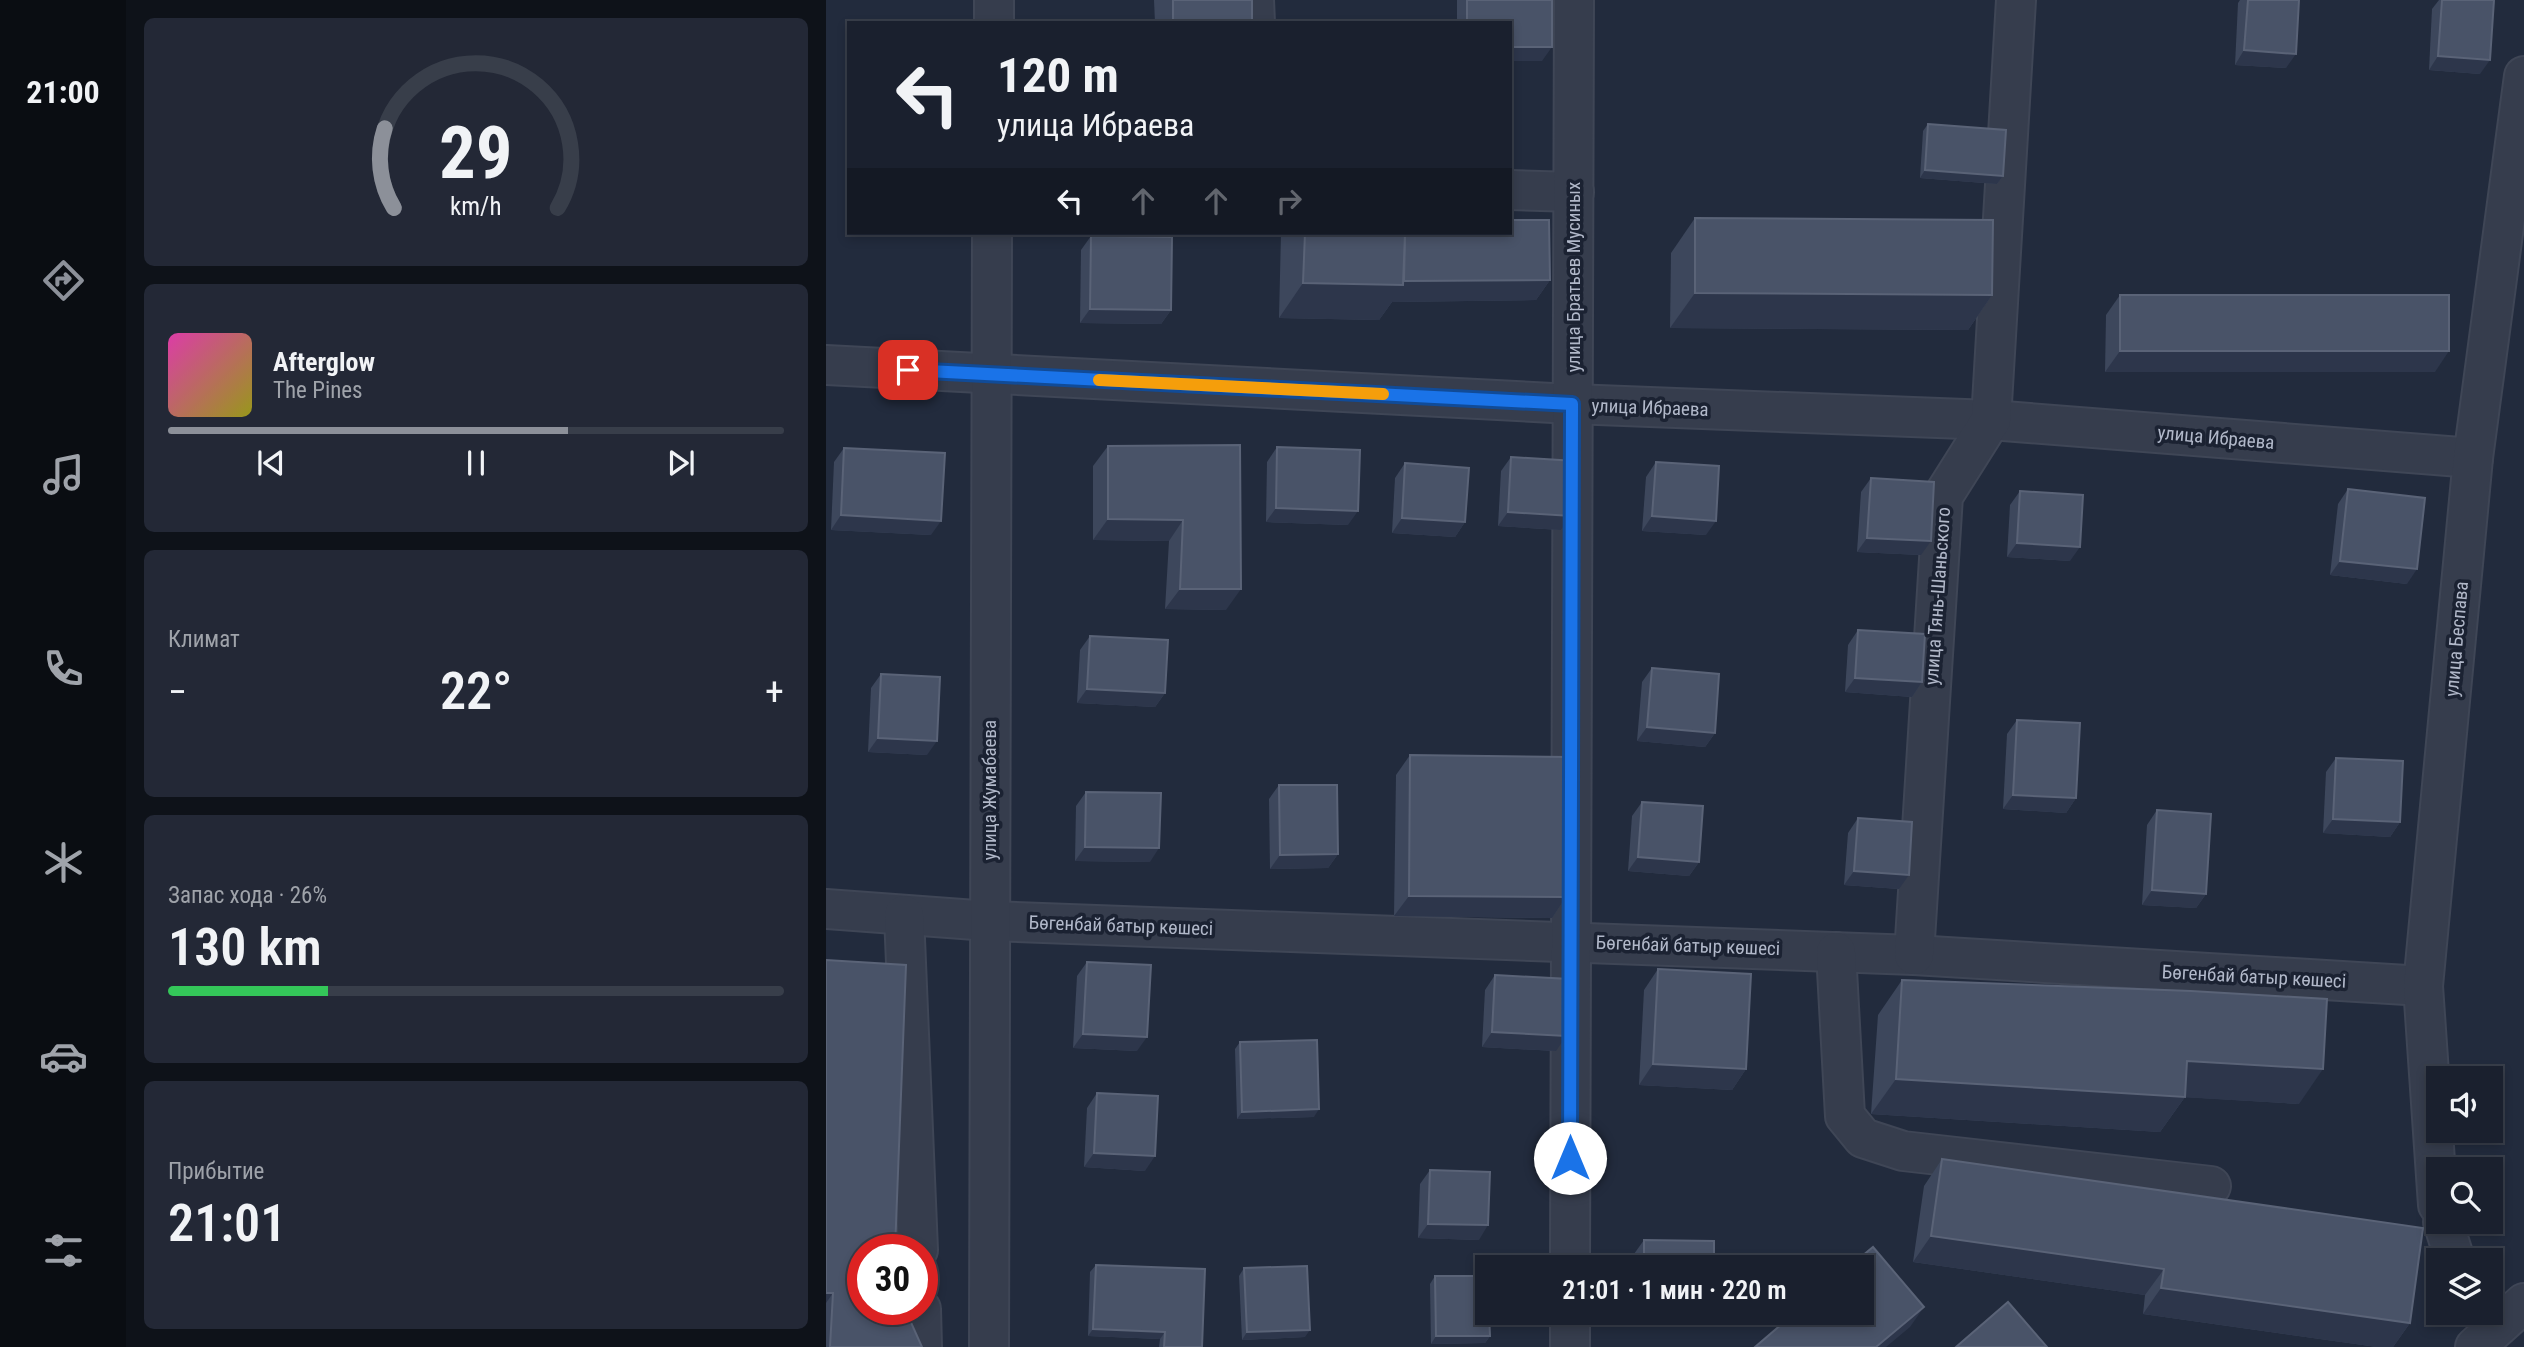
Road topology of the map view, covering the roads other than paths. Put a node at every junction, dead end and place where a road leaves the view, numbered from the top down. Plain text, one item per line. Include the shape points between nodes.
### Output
1 (994, 0) edge
2 (1254, 0) edge
3 (1574, 0) edge
4 (2016, 0) edge
5 (994, 21) edge
6 (1255, 21) edge
7 (2524, 76) edge
8 (2518, 167) edge
9 (1512, 190) edge
10 (1574, 192) junction
11 (992, 235) edge
12 (826, 365) edge
13 (990, 375) junction
14 (1572, 404) junction
15 (1991, 419) junction
16 (2473, 458) junction
17 (826, 909) edge
18 (904, 915) junction
19 (989, 921) junction
20 (1571, 940) junction
21 (1836, 951) junction
22 (1914, 955) junction
23 (2423, 986) junction
24 (2435, 1157) edge
25 (2211, 1186) dead end
26 (917, 1234) edge
27 (1570, 1255) edge
28 (2524, 1303) edge
29 (921, 1325) edge
30 (1570, 1325) edge
31 (2478, 1337) edge
32 (922, 1347) edge
33 (989, 1347) edge
34 (1570, 1347) edge

1 - 5 street
2 - 6 street
3 - 10 street, улица Братьев Мусиных
4 - 15 street, улица Тянь-Шаньского
7 - 8 street, улица Беспава
8 - 16 street, улица Беспава
9 - 10 street
10 - 14 street, улица Братьев Мусиных
11 - 13 street, улица Жумабаева
12 - 13 street, улица Ибраева
13 - 14 street, улица Ибраева
13 - 19 street, улица Жумабаева
14 - 15 street, улица Ибраева
14 - 20 street, улица Братьев Мусиных
15 - 16 street, улица Ибраева
15 - 22 street, улица Тянь-Шаньского via 1943,496
16 - 23 street, улица Беспава
17 - 18 street, Бөгенбай батыр көшесі
18 - 19 street, Бөгенбай батыр көшесі
18 - 26 street
19 - 20 street, Бөгенбай батыр көшесі
19 - 33 street, улица Жумабаева
20 - 21 street, Бөгенбай батыр көшесі
20 - 27 street, улица Братьев Мусиных
21 - 22 street, Бөгенбай батыр көшесі
21 - 25 street via 1845,1116 1863,1138 1903,1151
22 - 23 street, Бөгенбай батыр көшесі
23 - 24 street, улица Беспава
28 - 31 street
29 - 32 street
30 - 34 street

